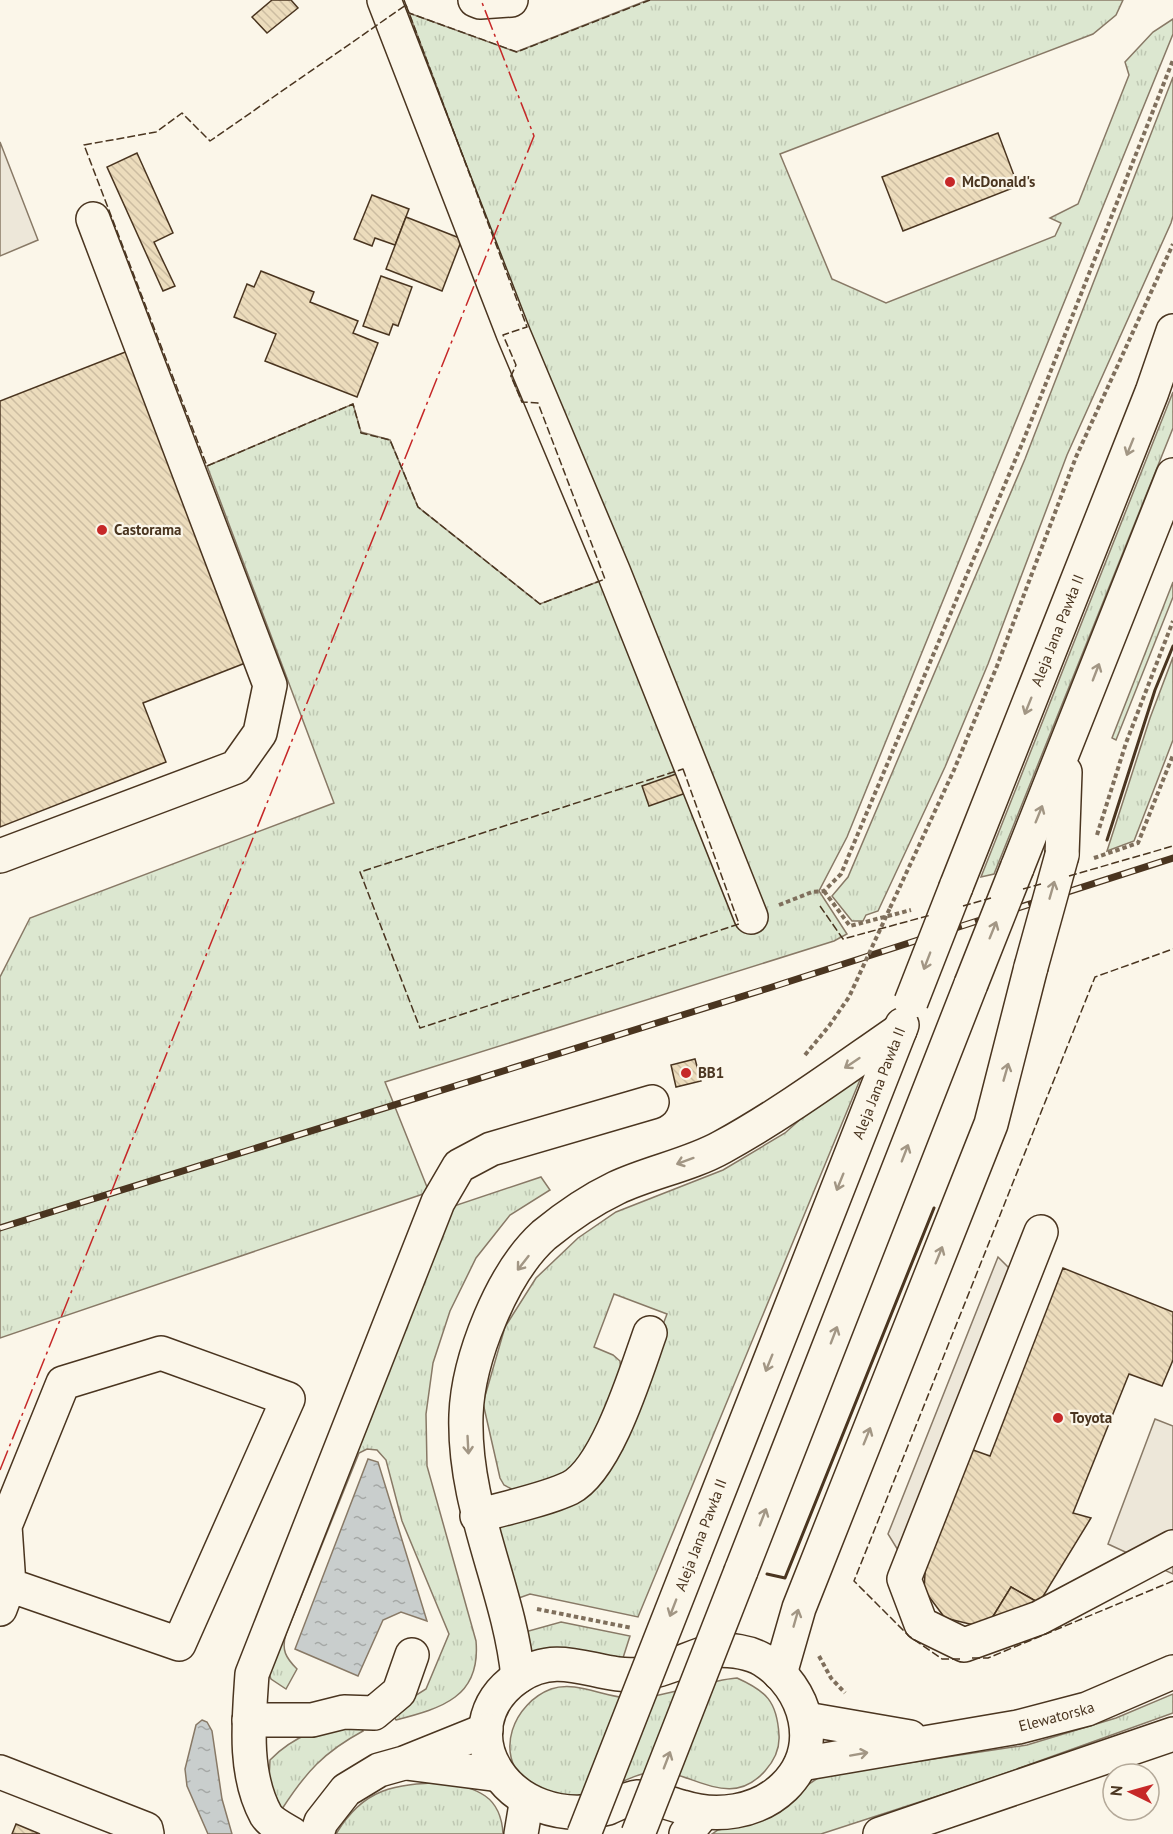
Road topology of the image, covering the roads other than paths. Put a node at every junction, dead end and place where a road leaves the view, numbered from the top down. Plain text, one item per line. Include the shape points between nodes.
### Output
1 (384, 0) edge
2 (475, 0) edge
3 (512, 0) edge
4 (93, 219) dead end
5 (1173, 331) edge
6 (1173, 475) edge
7 (1066, 746) junction
8 (0, 856) edge
9 (751, 916) road end
10 (906, 1016) junction
11 (652, 1102) dead end
12 (1041, 1232) dead end
13 (650, 1333) dead end
14 (477, 1516) junction
15 (1173, 1547) edge
16 (5, 1597) edge
17 (412, 1655) dead end
18 (1173, 1672) edge
19 (780, 1674) junction
20 (518, 1677) junction
21 (806, 1719) junction
22 (249, 1720) junction
23 (486, 1730) junction
24 (1173, 1734) edge
25 (933, 1740) junction
26 (404, 1763) junction
27 (801, 1764) junction
28 (0, 1772) edge
29 (492, 1774) junction
30 (523, 1822) edge
31 (695, 1823) edge
32 (147, 1834) edge
33 (292, 1834) edge
34 (317, 1834) edge
35 (584, 1834) edge
36 (638, 1834) edge
37 (880, 1834) edge

1 - 9 main road via 513,333
2 - 3 main road
4 - 8 main road via 270,685 260,733 236,767
5 -> 10 main road, Aleja Jana Pawła II, bridge
7 -> 6 main road
19 -> 7 main road, bridge via 799,1608 991,1124 1062,855
36 -> 7 main road, bridge
10 -> 14 main road via 759,1126 719,1149 616,1188 582,1207 543,1237 514,1274 490,1320 472,1370 466,1414
10 -> 35 main road, Aleja Jana Pawła II, bridge
11 - 22 main road via 491,1149 459,1166 438,1202 252,1674
12 - 15 main road via 904,1579 921,1624 964,1645 1039,1618
13 - 14 main road via 599,1460 572,1487
14 - 20 main road via 514,1643
16 - 16 main road via 179,1644 288,1399 161,1353 63,1383 5,1526
17 - 22 main road via 399,1692 374,1713 344,1712 312,1720
18 - 25 main road, Elewatorska via 1087,1709 1018,1727
19 - 20 main road via 761,1659 739,1651 715,1650 641,1674 618,1674 567,1664 542,1666
19 - 21 main road via 798,1698
20 - 23 main road via 501,1695
21 - 25 main road, Elewatorska
21 - 27 main road via 806,1749
22 - 33 main road via 252,1776 267,1817
23 - 26 main road
23 - 29 main road
24 - 37 main road
27 -> 25 main road, Elewatorska
26 - 29 main road
26 - 34 main road via 379,1770 346,1790 321,1822
27 - 31 main road via 783,1787 759,1804
28 - 32 main road via 146,1829
29 - 30 main road
30 - 31 main road via 541,1817 576,1820 637,1797 664,1800

